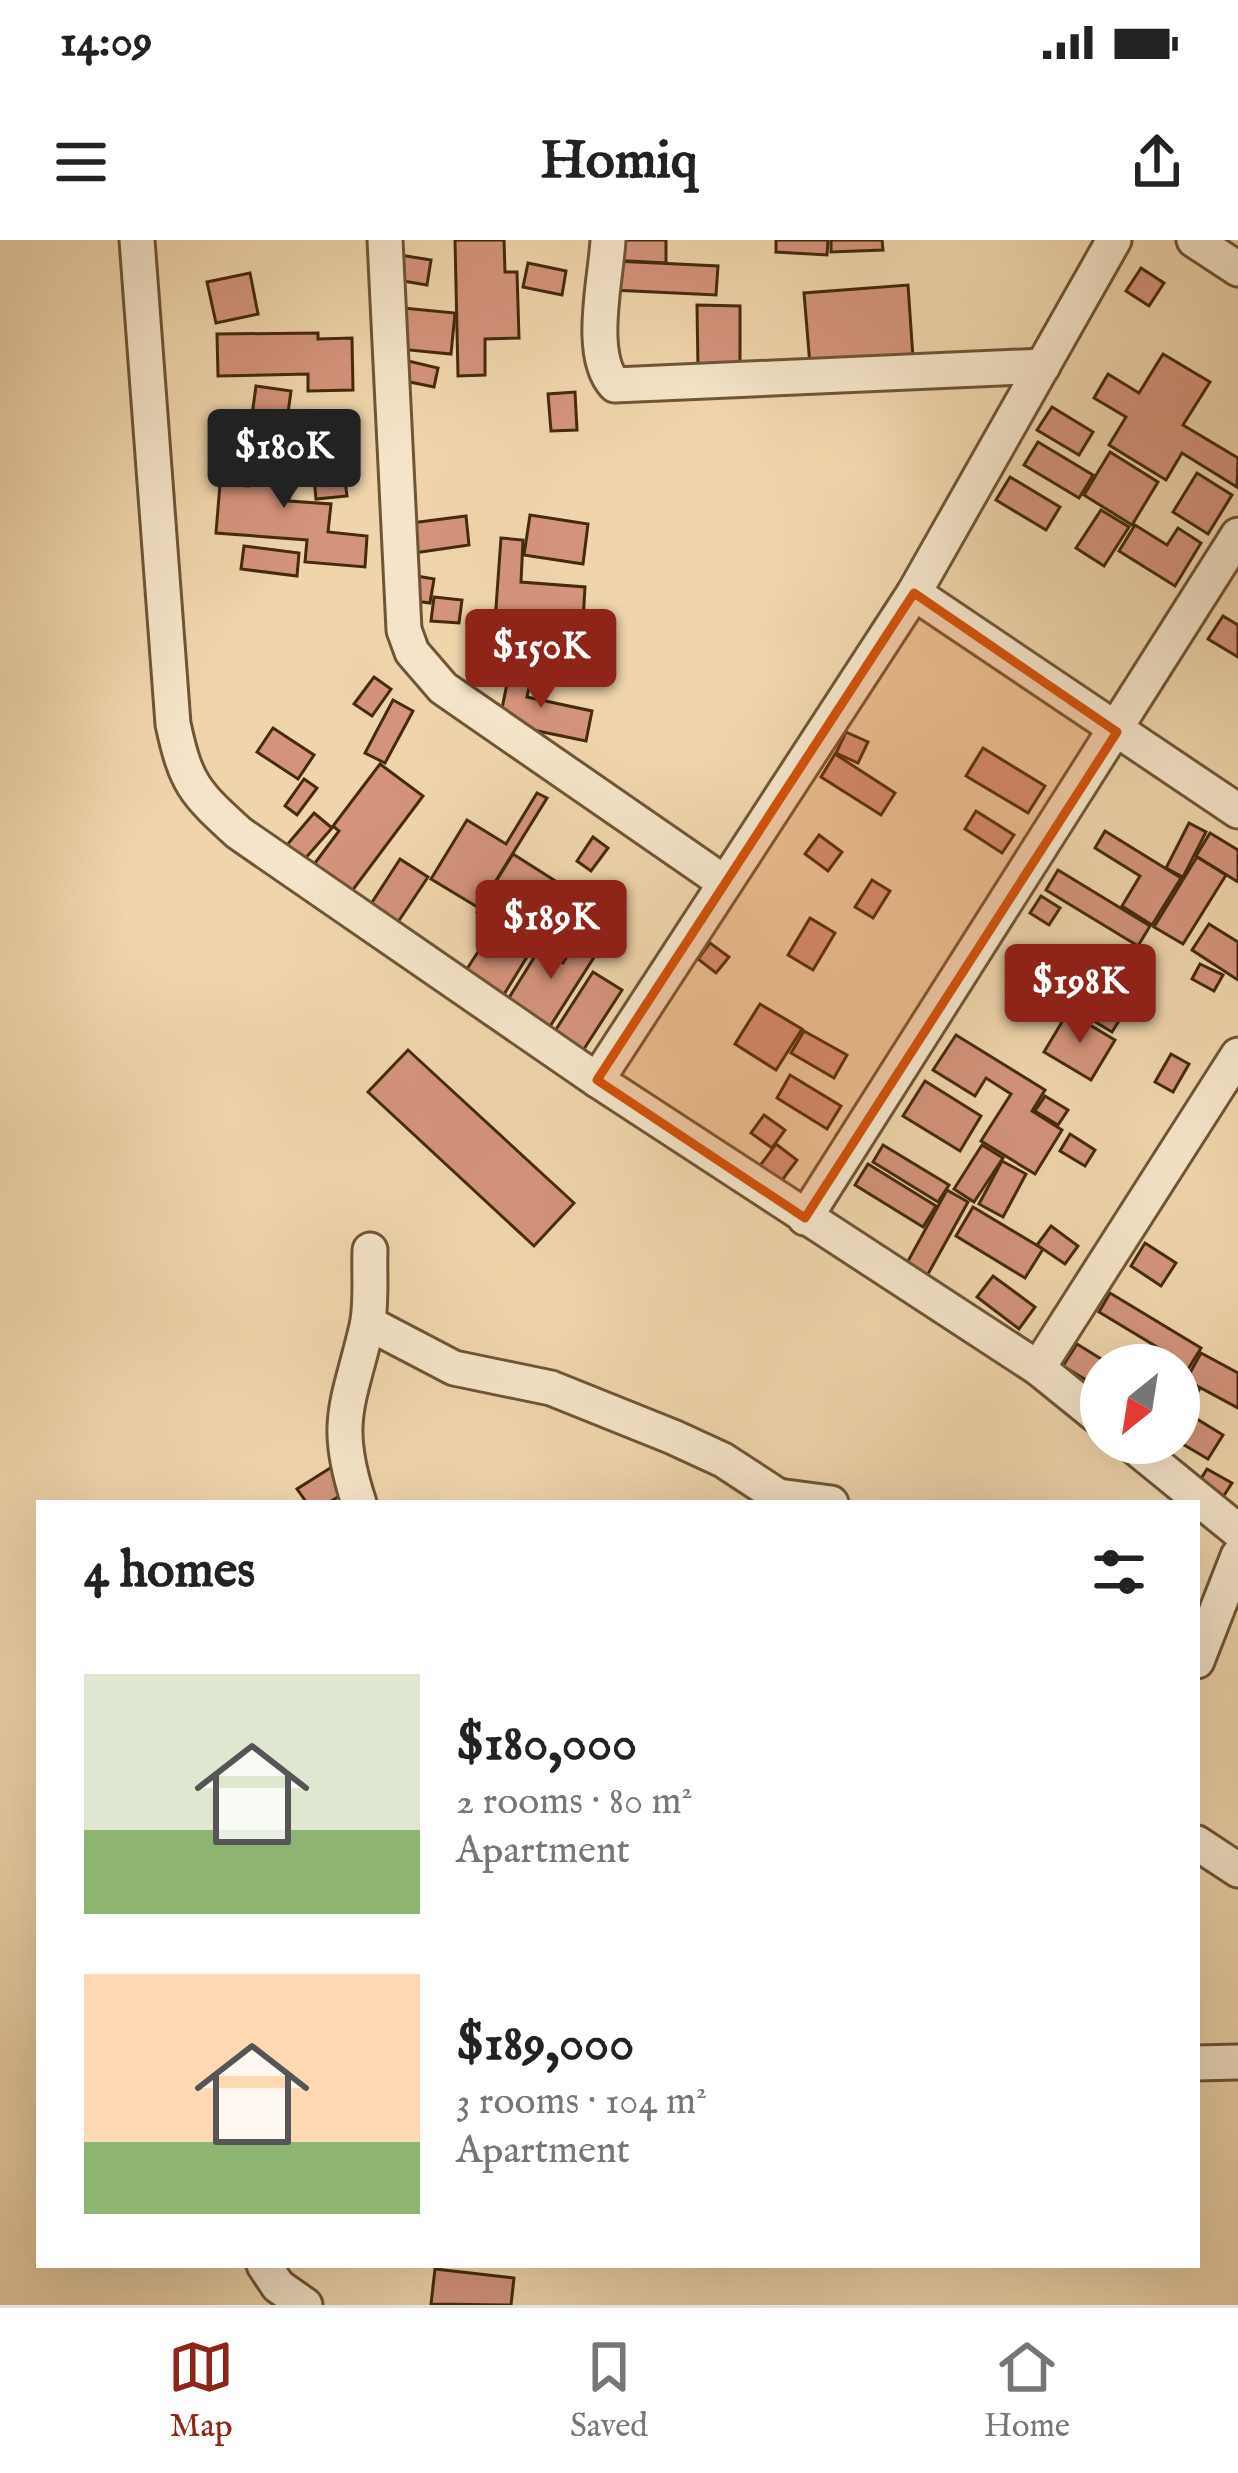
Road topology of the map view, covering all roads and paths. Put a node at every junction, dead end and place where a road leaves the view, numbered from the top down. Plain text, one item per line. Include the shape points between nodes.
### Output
1 (137, 240) edge
2 (385, 240) edge
3 (608, 240) edge
4 (1114, 240) edge
5 (1194, 240) edge
6 (1238, 269) edge
7 (1043, 366) junction
8 (1238, 535) edge
9 (914, 593) junction
10 (1117, 732) junction
11 (1238, 811) edge
12 (725, 884) junction
13 (1238, 1055) edge
14 (597, 1080) junction
15 (805, 1218) junction
16 (370, 1250) dead end
17 (368, 1323) junction
18 (1038, 1368) junction
19 (1080, 1402) edge
20 (1156, 1464) edge
21 (358, 1500) edge
22 (774, 1500) edge
23 (1200, 1500) edge
24 (1200, 1500) edge
25 (1238, 1531) edge
26 (1238, 1556) edge
27 (1200, 1653) edge
28 (1200, 1845) edge
29 (1238, 1870) edge
30 (1238, 2062) edge
31 (1200, 2063) edge
32 (266, 2268) edge
33 (305, 2305) edge

1 - 14 street via 173,724 184,774 239,833
2 - 12 street via 404,630 412,652 443,688
3 - 7 street via 602,352 615,385
4 - 7 street
5 - 6 street
7 - 9 street
8 - 10 street
9 - 10 street
9 - 12 street
10 - 11 street
10 - 15 street
12 - 14 street
13 - 18 street
14 - 15 street
15 - 18 street
16 - 17 street
17 - 21 street via 343,1414
17 - 22 street via 454,1368 551,1388 674,1437 723,1460
18 - 19 street
20 - 24 street
23 - 25 street
26 - 27 street
28 - 29 street
30 - 31 street
32 - 33 street

